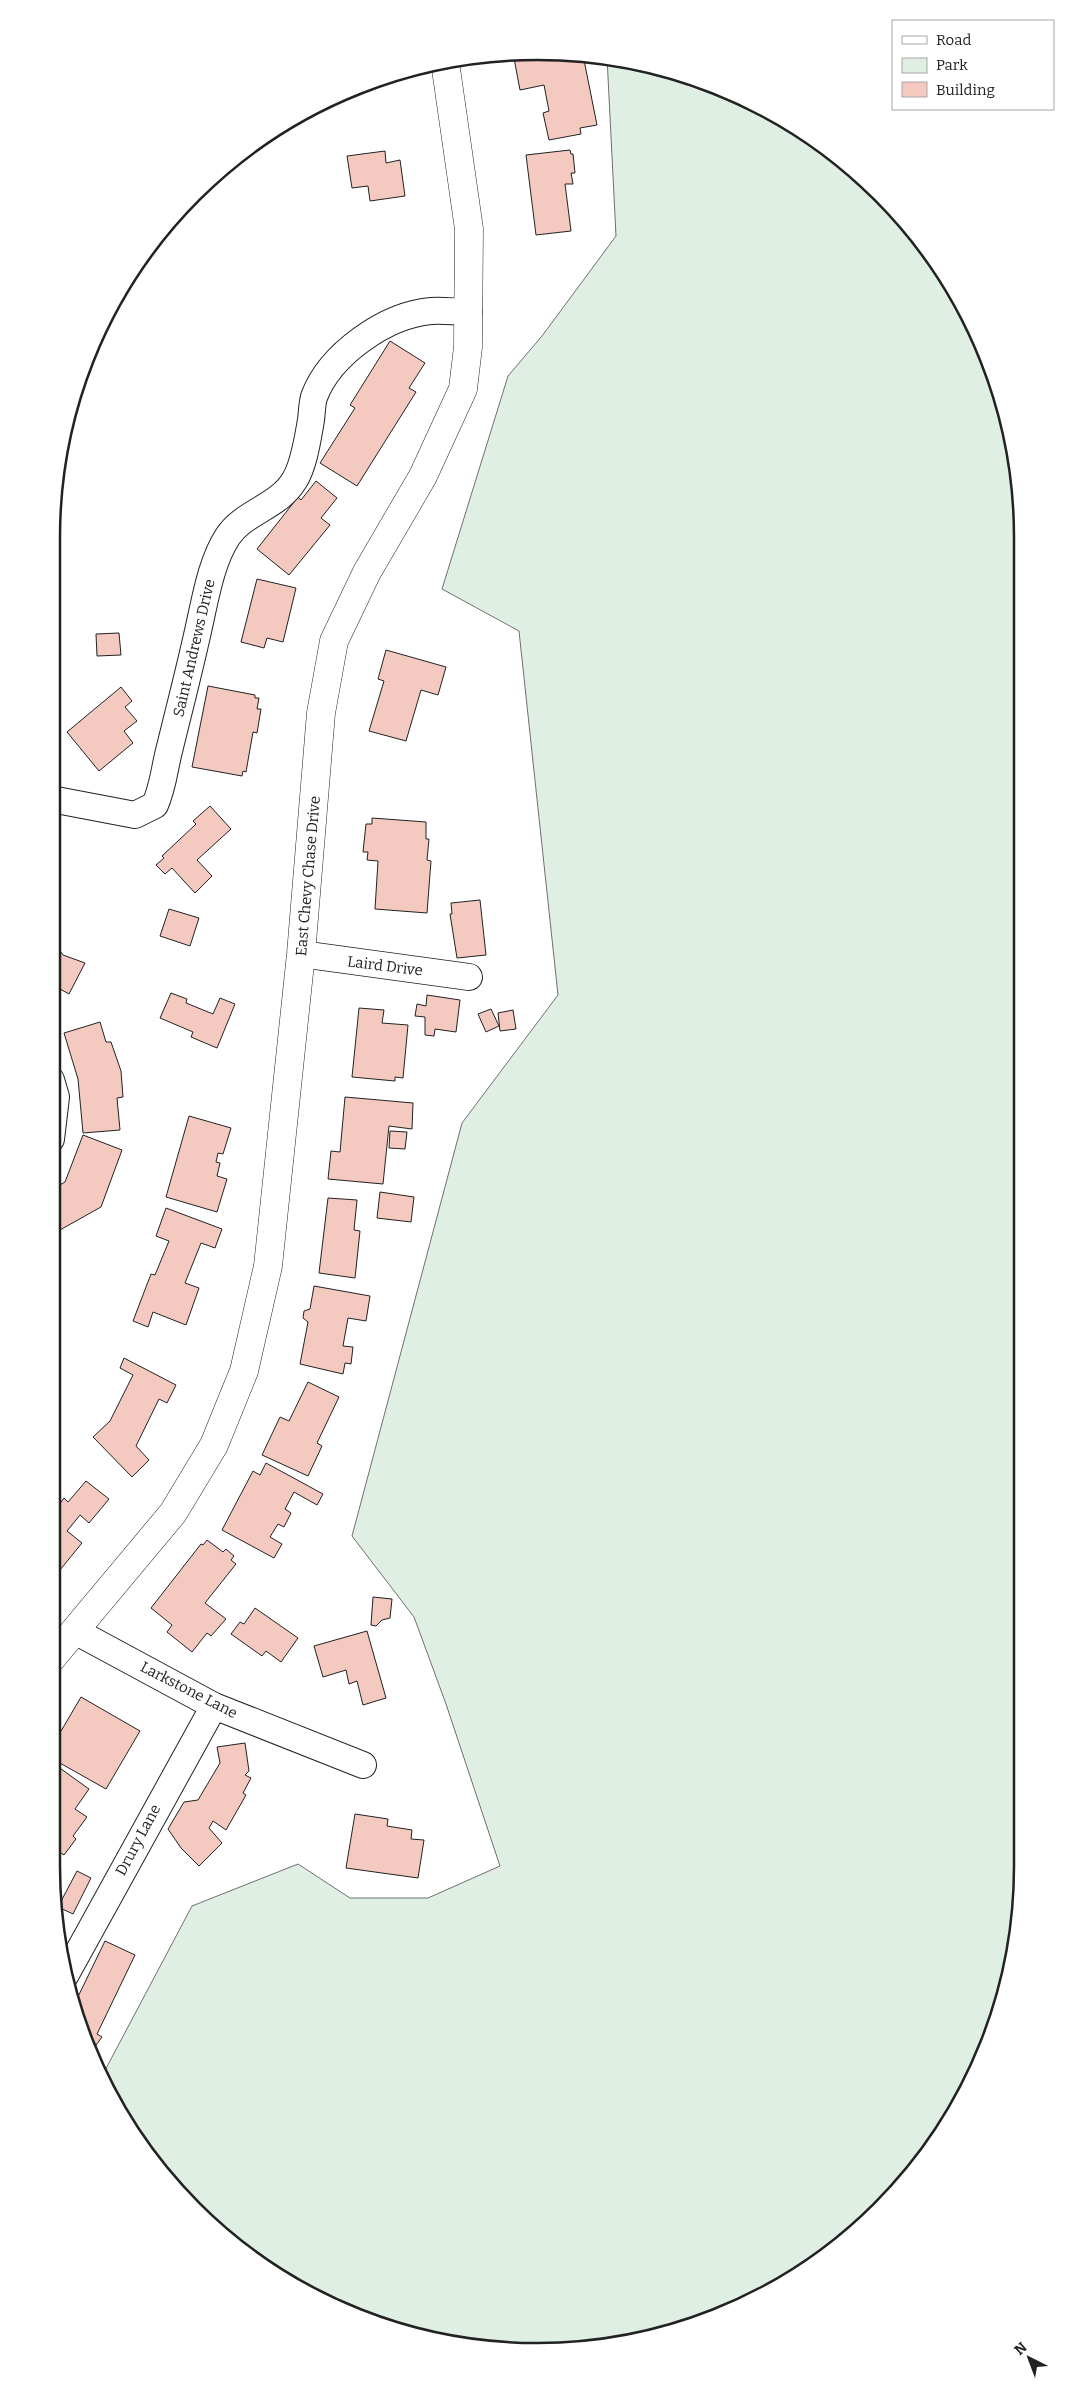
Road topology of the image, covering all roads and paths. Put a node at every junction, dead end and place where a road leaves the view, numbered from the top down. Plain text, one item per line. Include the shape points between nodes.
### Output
1 (446, 69) edge
2 (469, 312) junction
3 (60, 801) edge
4 (302, 954) junction
5 (470, 977) dead end
6 (75, 1631) junction
7 (60, 1648) edge
8 (214, 1706) junction
9 (363, 1765) dead end
10 (71, 1966) edge

1 - 2 main road, East Chevy Chase Drive via 469,228
2 - 3 street, Saint Andrews Drive via 431,311 386,325 354,344 331,369 314,397 308,441 294,481 270,506 248,518 228,536 209,580 169,749 164,786 155,806 135,815
2 - 4 main road, East Chevy Chase Drive via 463,389 423,476 367,572 334,641 321,714
4 - 5 street, Laird Drive
4 - 6 main road, East Chevy Chase Drive via 268,1266 244,1371 214,1445 173,1513
6 - 7 main road, East Chevy Chase Drive
6 - 8 street, Larkstone Lane
8 - 9 street, Larkstone Lane
8 - 10 street, Drury Lane

